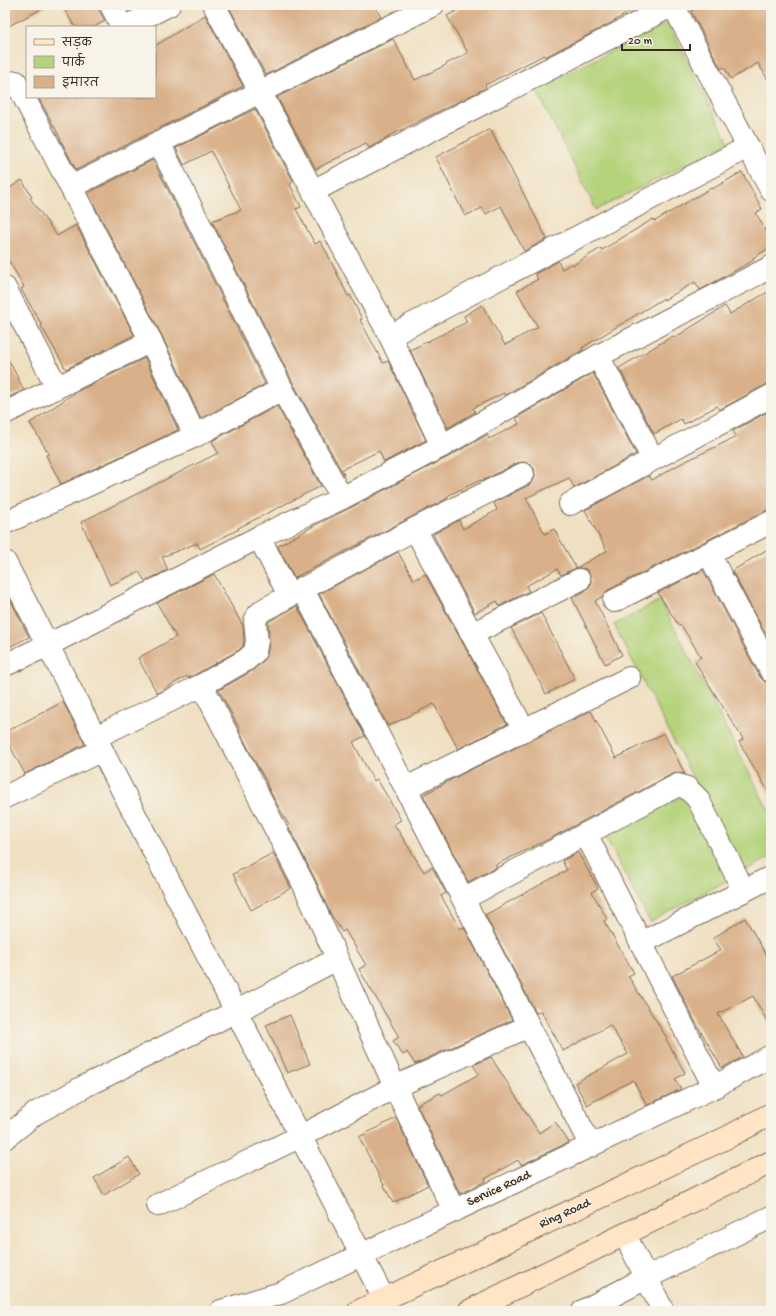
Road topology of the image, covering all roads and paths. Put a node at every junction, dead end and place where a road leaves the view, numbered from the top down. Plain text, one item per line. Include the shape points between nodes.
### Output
1 (111, 5) edge
2 (169, 5) edge
3 (214, 5) edge
4 (433, 5) edge
5 (122, 26) edge
6 (127, 26) edge
7 (16, 82) edge
8 (261, 92) junction
9 (159, 143) junction
10 (748, 147) junction
11 (72, 187) junction
12 (313, 190) junction
13 (771, 190) edge
14 (771, 267) edge
15 (5, 288) edge
16 (390, 336) junction
17 (151, 341) junction
18 (598, 356) junction
19 (57, 387) junction
20 (282, 388) junction
21 (771, 396) edge
22 (5, 413) edge
23 (195, 436) junction
24 (442, 446) junction
25 (653, 459) junction
26 (523, 474) dead end
27 (342, 498) junction
28 (570, 504) dead end
29 (771, 522) edge
30 (5, 523) edge
31 (414, 529) junction
32 (259, 537) junction
33 (709, 554) junction
34 (5, 562) edge
35 (579, 580) dead end
36 (296, 591) junction
37 (614, 601) dead end
38 (472, 634) junction
39 (48, 645) junction
40 (5, 665) edge
41 (771, 671) edge
42 (629, 678) dead end
43 (202, 685) junction
44 (524, 730) junction
45 (99, 744) junction
46 (406, 788) junction
47 (5, 797) edge
48 (586, 834) junction
49 (771, 877) edge
50 (744, 891) junction
51 (463, 899) junction
52 (641, 943) junction
53 (337, 959) junction
54 (237, 1011) junction
55 (529, 1026) junction
56 (771, 1056) edge
57 (395, 1087) junction
58 (714, 1088) junction
59 (771, 1114) edge
60 (301, 1136) junction
61 (5, 1138) edge
62 (591, 1146) junction
63 (771, 1162) edge
64 (158, 1205) dead end
65 (454, 1211) junction
66 (771, 1217) edge
67 (625, 1235) junction
68 (361, 1254) junction
69 (646, 1278) junction
70 (384, 1299) junction
71 (221, 1311) edge
72 (359, 1311) edge
73 (469, 1311) edge
74 (583, 1311) edge
75 (663, 1311) edge

1 - 5 street
2 - 6 street
3 - 8 street
4 - 8 street
7 - 11 street
8 - 9 street
8 - 12 street
9 - 11 street
9 - 20 street
10 - 12 street via 673,5
10 - 13 street
10 - 16 street
11 - 17 street
12 - 16 street
14 - 18 street
15 - 19 street
16 - 24 street
17 - 19 street
17 - 23 street
18 - 24 street
18 - 25 street
19 - 22 street
20 - 23 street
20 - 27 street
21 - 25 street
23 - 30 street
24 - 27 street
25 - 28 street
26 - 31 street
27 - 32 street
29 - 33 street
31 - 36 street
31 - 38 street
32 - 36 street
32 - 39 street
33 - 37 street
33 - 41 street
34 - 39 street
35 - 38 street
36 - 43 street via 258,615 255,621 255,652 246,660
36 - 46 street
38 - 44 street
39 - 40 street
39 - 45 street
42 - 44 street
43 - 45 street
43 - 53 street via 304,885
44 - 46 street
45 - 47 street
45 - 54 street
46 - 51 street
48 - 50 street via 678,786 687,788 698,799
48 - 51 street
48 - 52 street
49 - 50 street
50 - 52 street
51 - 55 street
52 - 58 street
53 - 54 street
53 - 57 street
54 - 60 street
54 - 61 street via 81,1088 36,1113
55 - 57 street
55 - 62 street
56 - 58 street, Service Road
57 - 60 street
57 - 65 street
58 - 62 street, Service Road
59 - 70 main road, Ring Road
60 - 64 street
60 - 68 street
62 - 65 street, Service Road
63 - 67 main road
65 - 68 street, Service Road
66 - 69 street
67 - 69 street
67 - 73 main road
68 - 70 street
68 - 71 street, Service Road via 281,1293
69 - 74 street
69 - 75 street
70 - 72 main road, Ring Road

